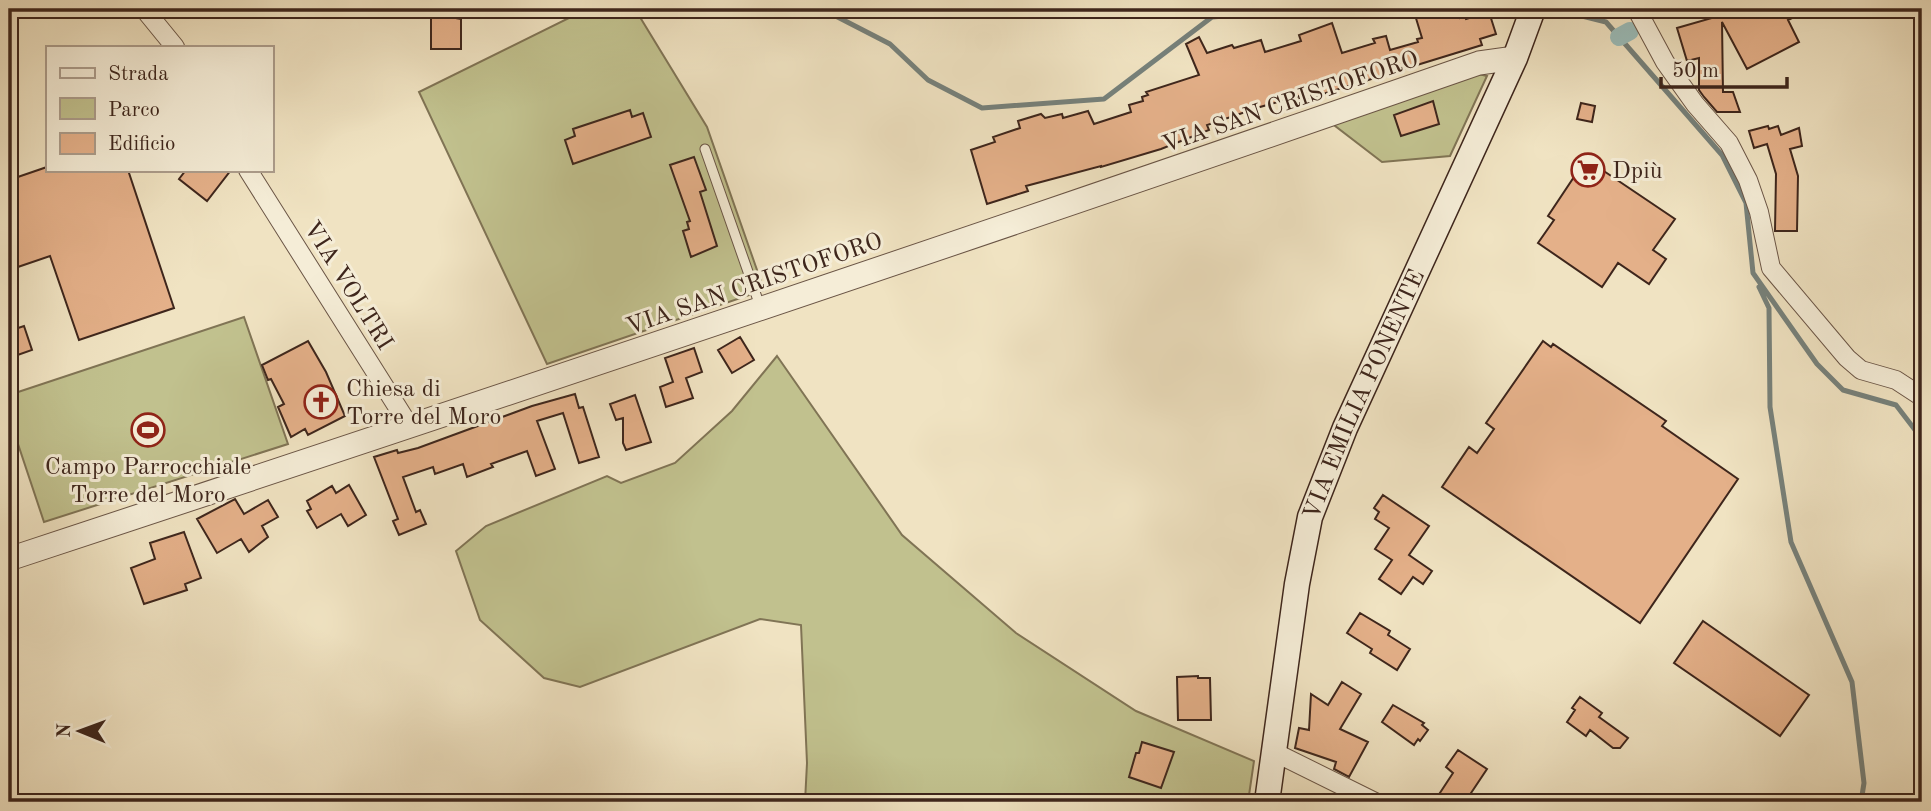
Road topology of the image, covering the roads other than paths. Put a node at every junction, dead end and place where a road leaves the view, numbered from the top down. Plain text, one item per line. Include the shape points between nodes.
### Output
1 (144, 9) edge
2 (1637, 9) edge
3 (1531, 15) edge
4 (174, 46) edge
5 (1515, 58) junction
6 (705, 149) dead end
7 (248, 172) edge
8 (760, 308) junction
9 (1922, 397) edge
10 (410, 427) junction
11 (9, 559) edge
12 (1274, 752) junction
13 (1267, 802) edge
14 (1375, 802) edge

1 - 4 street
2 - 9 street via 1665,62 1729,143 1759,212 1771,268 1861,370 1896,380
3 - 5 main road, VIA EMILIA PONENTE
5 - 8 street, VIA SAN CRISTOFORO via 1479,63
5 - 12 main road, VIA EMILIA PONENTE via 1345,428 1310,517
6 - 8 lane
7 - 10 street, VIA VOLTRI
8 - 10 street, VIA SAN CRISTOFORO
10 - 11 street, VIA SAN CRISTOFORO
12 - 13 main road, VIA EMILIA PONENTE
12 - 14 street

